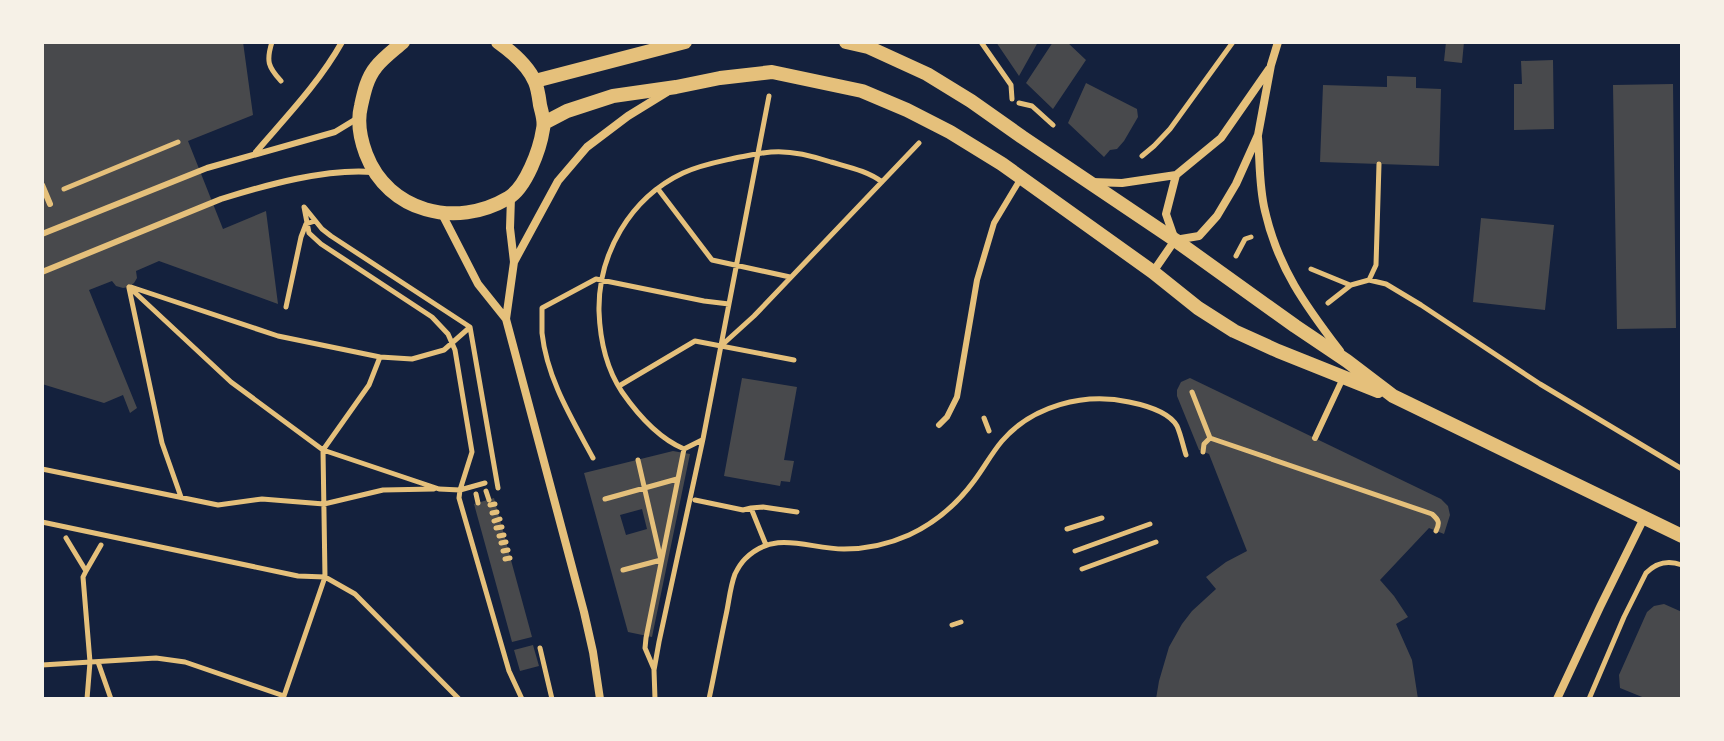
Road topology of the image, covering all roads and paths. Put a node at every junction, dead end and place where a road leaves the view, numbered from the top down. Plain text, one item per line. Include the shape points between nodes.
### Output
1 (272, 42) edge
2 (342, 42) edge
3 (403, 42) edge
4 (498, 42) edge
5 (685, 42) edge
6 (846, 42) edge
7 (981, 42) edge
8 (1233, 42) edge
9 (1278, 42) edge
10 (1271, 65) junction
11 (281, 81) dead end
12 (535, 81) junction
13 (676, 87) junction
14 (771, 87) dead end
15 (1000, 99) dead end
16 (1012, 101) junction
17 (358, 118) junction
18 (544, 123) junction
19 (1058, 129) dead end
20 (1258, 135) junction
21 (178, 142) dead end
22 (920, 142) dead end
23 (255, 153) junction
24 (759, 154) junction
25 (1132, 162) dead end
26 (1379, 164) dead end
27 (373, 172) junction
28 (1176, 175) junction
29 (1021, 178) junction
30 (882, 182) junction
31 (1088, 182) junction
32 (42, 187) edge
33 (658, 189) junction
34 (511, 197) junction
35 (303, 199) dead end
36 (48, 200) joint
37 (304, 207) junction
38 (442, 214) junction
39 (315, 221) junction
40 (306, 224) junction
41 (42, 234) edge
42 (1175, 240) junction
43 (514, 262) junction
44 (738, 266) junction
45 (42, 272) edge
46 (1153, 272) junction
47 (790, 277) junction
48 (1309, 277) dead end
49 (1369, 280) junction
50 (601, 281) junction
51 (1351, 285) junction
52 (129, 287) junction
53 (1321, 295) dead end
54 (729, 304) junction
55 (286, 307) dead end
56 (506, 319) junction
57 (470, 327) junction
58 (452, 343) junction
59 (722, 345) junction
60 (380, 357) junction
61 (794, 360) dead end
62 (1347, 361) junction
63 (1343, 378) junction
64 (619, 386) junction
65 (1192, 392) dead end
66 (1393, 396) junction
67 (984, 418) dead end
68 (939, 425) dead end
69 (989, 431) dead end
70 (1210, 438) junction
71 (1315, 438) dead end
72 (703, 439) junction
73 (684, 449) junction
74 (323, 450) junction
75 (1203, 452) dead end
76 (1186, 455) dead end
77 (593, 458) dead end
78 (638, 460) dead end
79 (42, 469) edge
80 (1682, 469) edge
81 (678, 479) junction
82 (498, 488) dead end
83 (644, 488) junction
84 (439, 489) junction
85 (460, 490) junction
86 (476, 494) dead end
87 (181, 497) junction
88 (605, 499) dead end
89 (695, 500) dead end
90 (478, 503) dead end
91 (491, 503) dead end
92 (324, 504) junction
93 (751, 508) junction
94 (797, 512) dead end
95 (1102, 518) dead end
96 (1644, 518) junction
97 (42, 522) edge
98 (1150, 524) dead end
99 (1067, 529) dead end
100 (1436, 531) dead end
101 (1682, 536) edge
102 (66, 538) dead end
103 (1156, 542) dead end
104 (101, 545) dead end
105 (766, 545) junction
106 (1075, 551) dead end
107 (661, 560) junction
108 (1682, 565) edge
109 (1082, 569) dead end
110 (623, 570) dead end
111 (86, 571) junction
112 (325, 577) junction
113 (961, 622) dead end
114 (952, 625) dead end
115 (540, 648) dead end
116 (90, 662) junction
117 (98, 662) junction
118 (42, 665) edge
119 (654, 670) junction
120 (284, 697) edge
121 (87, 699) edge
122 (111, 699) edge
123 (459, 699) edge
124 (522, 699) edge
125 (552, 699) edge
126 (600, 699) edge
127 (655, 699) edge
128 (709, 699) edge
129 (1557, 699) edge
130 (1589, 699) edge

1 - 11 path via 269,66
2 - 23 lane via 308,92
3 - 17 street via 376,67
4 - 12 street via 516,54
5 - 12 street
6 - 31 street via 927,74
7 - 16 path via 1011,85
8 - 25 path via 1170,129
9 - 10 street
10 - 20 street
10 - 28 street via 1221,138
12 - 18 street
13 - 18 street via 613,96
13 - 29 street via 772,72 862,91 950,132
13 - 43 street via 587,147 558,181
14 - 24 path
15 - 16 path
16 - 19 path via 1032,106
17 - 23 lane via 335,132
17 - 27 street
18 - 34 street via 540,150
20 - 42 street via 1217,216 1199,236
20 - 62 street via 1264,208 1289,279
21 - 36 path
22 - 30 path
23 - 41 lane
24 - 30 path via 821,158
24 - 33 path via 697,167
24 - 44 path
26 - 49 path via 1376,265
27 - 38 street via 408,203
27 - 45 lane via 351,170 221,199
28 - 31 street
28 - 42 street via 1166,214
29 - 46 street
29 - 68 lane via 994,223 977,280 957,397
30 - 47 path
31 - 42 street
32 - 36 lane
33 - 44 path via 712,260
33 - 50 path via 622,228
34 - 38 street via 475,212
34 - 43 street
35 - 37 path
37 - 39 path
37 - 40 path
38 - 56 street via 478,284
39 - 40 path
39 - 57 path
40 - 55 path
40 - 58 path via 321,244 432,317
42 - 46 street
42 - 62 street
43 - 56 street
44 - 47 path
44 - 54 path
46 - 63 street via 1234,331
47 - 59 path
48 - 51 path via 1303,266
49 - 51 path
49 - 80 path via 1421,305
50 - 54 path
50 - 64 path via 601,339
50 - 77 path via 542,308 549,364
51 - 53 path via 1328,303
52 - 60 path via 278,336
52 - 74 path via 231,382
52 - 87 path via 162,443
54 - 59 path
56 - 126 street via 584,612
57 - 58 path
57 - 82 path
58 - 60 path via 412,359
58 - 85 path via 472,452
59 - 61 path
59 - 64 path via 695,341
59 - 72 path
60 - 74 path via 369,385
62 - 66 street
63 - 66 street
63 - 71 lane
64 - 73 path via 647,422
65 - 70 path
66 - 96 street
67 - 69 path
70 - 75 path
70 - 100 path via 1432,514 1438,519
72 - 73 path
72 - 119 path
73 - 81 path
74 - 84 path
74 - 92 path
76 - 105 path via 1177,426 1163,414 1116,399 1077,400 1028,419 1005,437 951,507 909,535 845,549 792,542
78 - 83 path
79 - 87 path
81 - 83 path
81 - 107 path
83 - 88 path
83 - 107 path
84 - 85 path
84 - 92 path via 383,490
85 - 91 path via 486,487
85 - 124 path via 509,671
86 - 90 path
87 - 92 path via 218,505 262,499
89 - 93 path
92 - 112 path
93 - 94 path
93 - 105 path
95 - 99 path
96 - 101 street
96 - 129 street
97 - 112 path via 298,576
98 - 106 path
102 - 111 path
103 - 109 path
104 - 111 path
105 - 128 path via 736,571
107 - 110 path
107 - 119 path via 645,648
108 - 130 path via 1665,562 1646,573
111 - 116 path
112 - 120 path
112 - 123 path via 355,594
113 - 114 path
115 - 125 path
116 - 117 path
116 - 118 path
116 - 121 path
117 - 120 path via 185,662
117 - 122 path
119 - 127 path

